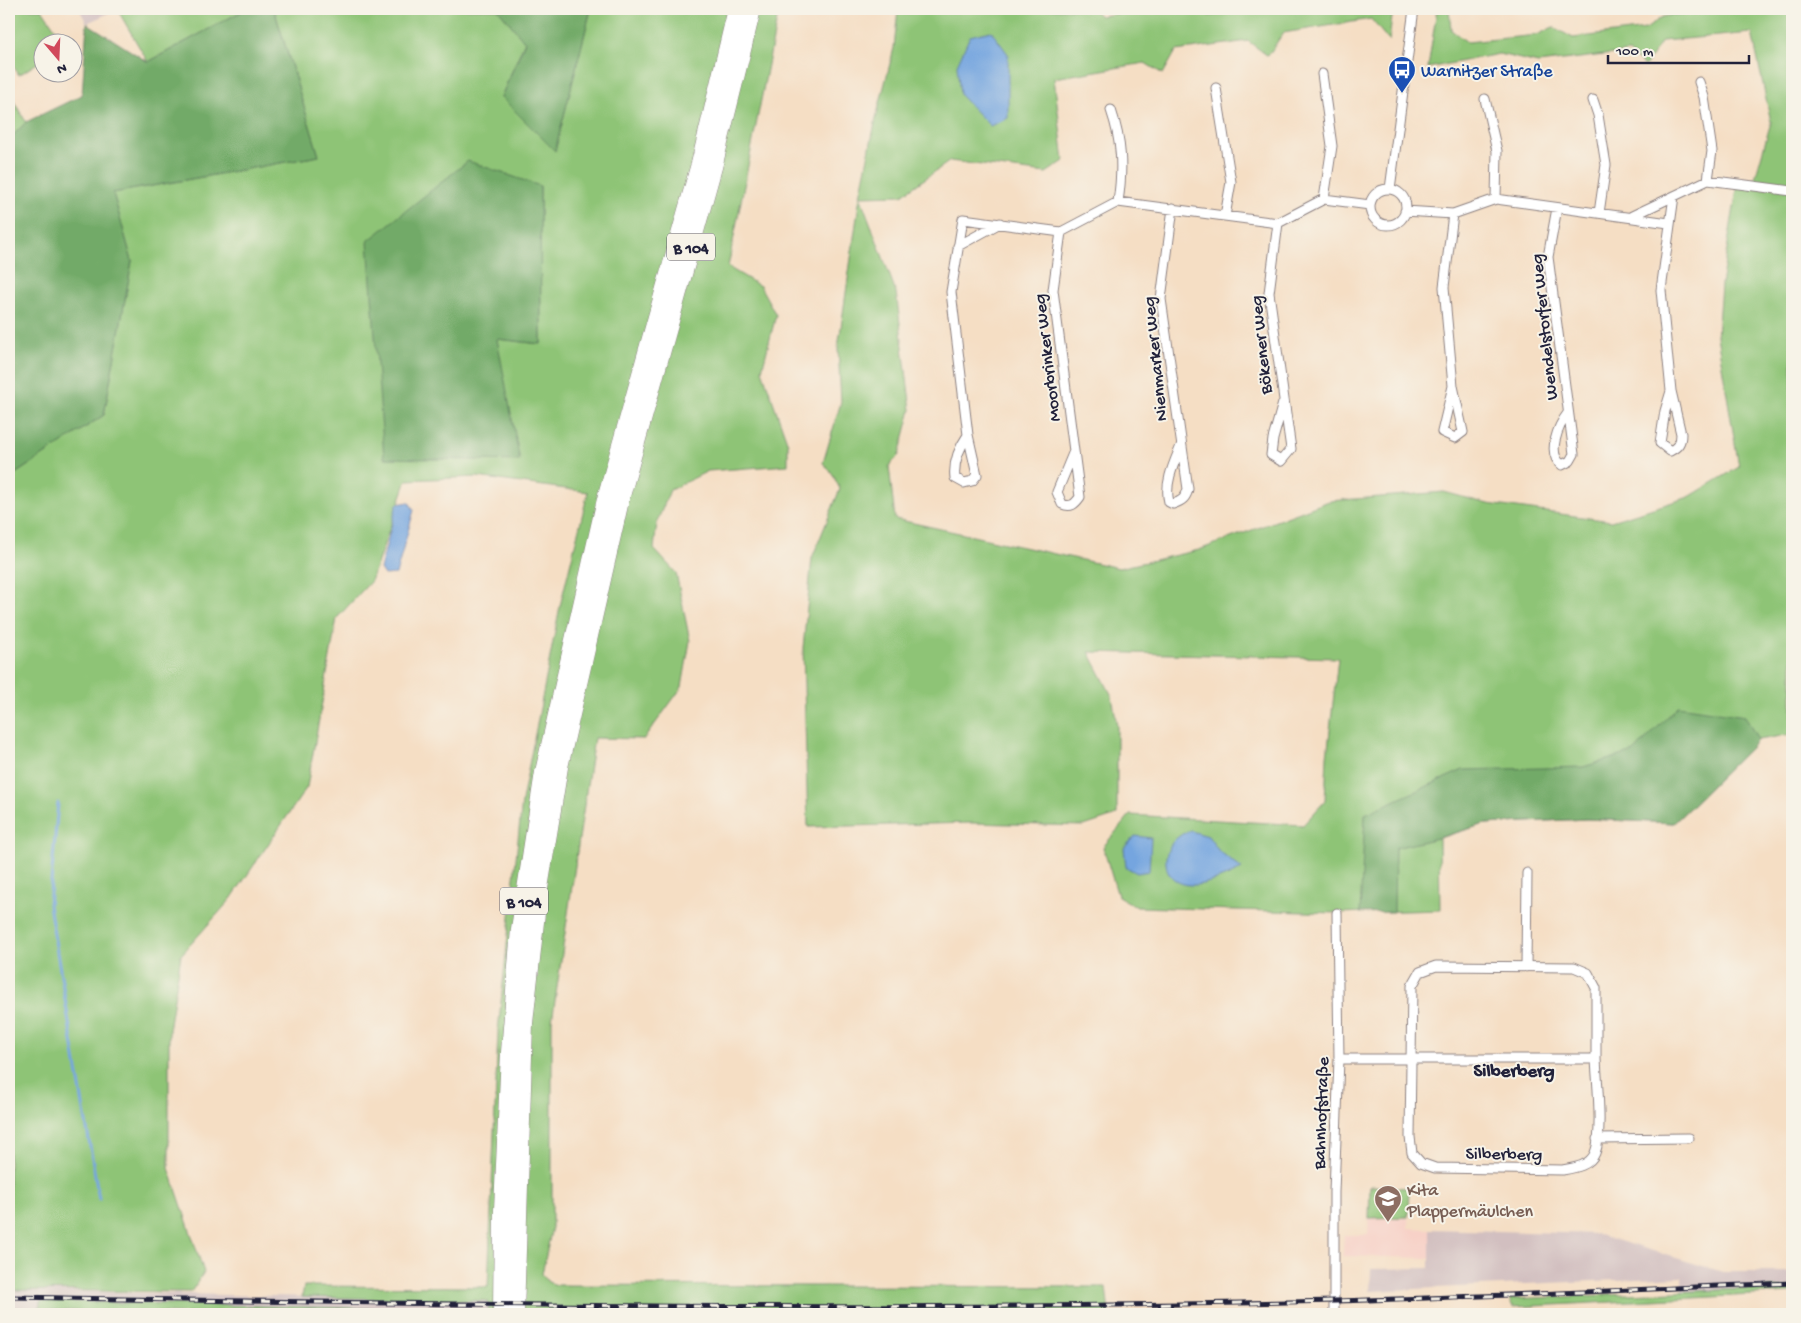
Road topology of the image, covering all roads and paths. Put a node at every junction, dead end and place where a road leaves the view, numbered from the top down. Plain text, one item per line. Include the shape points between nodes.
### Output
1 (738, 9) edge
2 (752, 9) edge
3 (1414, 9) edge
4 (1322, 74) dead end
5 (1699, 82) dead end
6 (1216, 88) dead end
7 (1485, 99) dead end
8 (1593, 100) dead end
9 (1111, 110) dead end
10 (1708, 180) junction
11 (1390, 189) junction
12 (1792, 191) edge
13 (1674, 196) junction
14 (1324, 199) junction
15 (1496, 199) junction
16 (1118, 202) junction
17 (1370, 205) junction
18 (1173, 208) junction
19 (1557, 208) junction
20 (1405, 211) junction
21 (1599, 213) junction
22 (1453, 214) junction
23 (1225, 216) junction
24 (1632, 216) junction
25 (1669, 222) junction
26 (1000, 223) junction
27 (1278, 223) junction
28 (1061, 232) junction
29 (958, 246) junction
30 (1453, 386) junction
31 (1671, 391) junction
32 (1283, 404) junction
33 (1568, 413) junction
34 (968, 435) junction
35 (1181, 446) junction
36 (1074, 451) junction
37 (616, 489) junction
38 (1527, 872) dead end
39 (1337, 913) dead end
40 (1526, 967) junction
41 (1339, 1059) junction
42 (1410, 1059) junction
43 (1596, 1059) junction
44 (1688, 1138) dead end
45 (1597, 1139) junction
46 (502, 1314) edge
47 (515, 1314) edge
48 (1334, 1314) edge

1 - 37 highway, B 104
2 - 37 highway, B 104 via 713,168
3 - 11 street
4 - 14 street via 1332,146
5 - 10 street via 1712,151
6 - 23 street via 1231,182
7 - 15 street via 1497,151
8 - 21 street via 1606,165
9 - 16 street via 1116,122 1123,170
10 - 12 street
10 - 13 street
11 - 17 street via 1377,192
11 - 20 street via 1403,196
13 - 24 street
13 - 25 street
14 - 17 street
14 - 27 street
15 - 19 street
15 - 22 street
16 - 18 street
16 - 28 street
17 - 20 street via 1374,218 1386,228 1398,221
18 - 23 street
18 - 35 street, Nienmarker Weg via 1162,299
19 - 21 street
19 - 33 street, Wendelstorfer Weg via 1548,257
20 - 22 street
21 - 24 street
22 - 30 street via 1444,287
23 - 27 street
24 - 25 street
25 - 31 street via 1661,290
26 - 28 street
26 - 29 street
26 - 29 street via 963,219
27 - 32 street, Bökener Weg via 1269,293
28 - 36 street, Moorbrinker Weg via 1054,290
29 - 34 street via 951,292
30 - 30 street via 1442,432 1455,438 1463,432
31 - 31 street via 1660,443 1670,451 1681,442
32 - 32 street, Bökener Weg via 1271,455 1281,462 1290,449
33 - 33 street, Wendelstorfer Weg via 1562,421 1552,453 1555,461 1562,465 1574,454
34 - 34 street via 960,448 954,470 955,478 964,483 977,475
35 - 35 street, Nienmarker Weg via 1167,494 1173,504 1182,502 1188,488
36 - 36 street, Moorbrinker Weg via 1057,492 1062,504 1068,506 1080,497
37 - 46 highway, B 104 via 544,772 520,929 503,1210
37 - 47 highway, B 104 via 559,767 538,894 524,1024
38 - 40 street
39 - 41 street, Bahnhofstraße
40 - 42 street, Silberberg via 1436,966 1420,972 1412,986
40 - 43 street, Silberberg via 1574,967 1588,973 1596,988
41 - 42 street
41 - 48 street, Bahnhofstraße
42 - 43 street
42 - 45 street, Silberberg via 1410,1136 1412,1153 1421,1163 1436,1168 1562,1170 1581,1166 1590,1160 1595,1153
43 - 45 street, Silberberg
44 - 45 street

